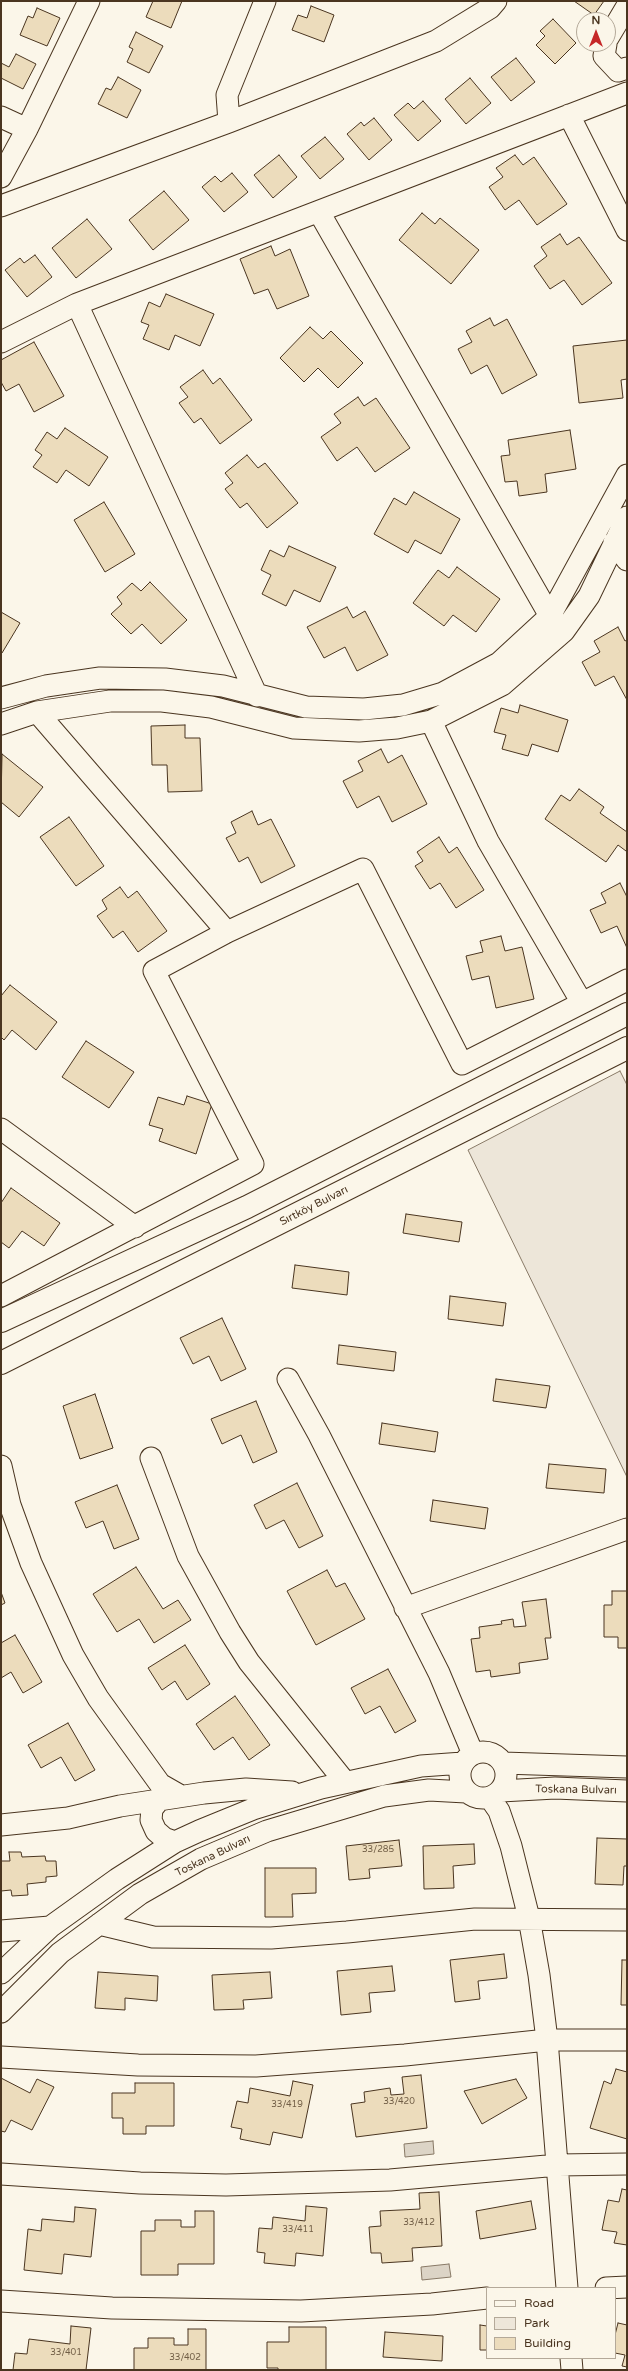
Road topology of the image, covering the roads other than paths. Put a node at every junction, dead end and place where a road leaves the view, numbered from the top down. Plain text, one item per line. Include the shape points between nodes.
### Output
1 (89, 1) edge
2 (265, 1) edge
3 (496, 1) edge
4 (627, 6) edge
5 (616, 25) edge
6 (605, 52) edge
7 (627, 68) edge
8 (627, 93) edge
9 (569, 115) junction
10 (1, 117) edge
11 (229, 122) junction
12 (28, 129) junction
13 (1, 176) edge
14 (1, 206) edge
15 (319, 212) junction
16 (627, 230) edge
17 (77, 304) junction
18 (1, 342) edge
19 (627, 475) edge
20 (627, 517) edge
21 (614, 542) junction
22 (627, 560) edge
23 (550, 616) junction
24 (564, 632) junction
25 (257, 696) junction
26 (1, 698) edge
27 (37, 712) junction
28 (431, 721) junction
29 (1, 724) edge
30 (227, 932) junction
31 (627, 980) edge
32 (582, 1003) junction
33 (627, 1014) edge
34 (627, 1048) edge
35 (1, 1129) edge
36 (368, 1146) junction
37 (382, 1172) junction
38 (135, 1227) junction
39 (1, 1296) edge
40 (1, 1321) edge
41 (1, 1363) edge
42 (288, 1379) dead end
43 (151, 1458) dead end
44 (1, 1466) edge
45 (627, 1529) edge
46 (406, 1608) junction
47 (468, 1758) junction
48 (503, 1763) junction
49 (627, 1767) edge
50 (345, 1782) junction
51 (627, 1791) edge
52 (466, 1792) junction
53 (305, 1793) junction
54 (495, 1795) junction
55 (181, 1796) junction
56 (160, 1799) junction
57 (1, 1825) edge
58 (175, 1842) junction
59 (529, 1918) junction
60 (627, 1920) edge
61 (99, 1924) junction
62 (50, 1928) junction
63 (1, 1931) edge
64 (1, 1973) edge
65 (1, 2012) edge
66 (547, 2040) junction
67 (627, 2040) edge
68 (1, 2057) edge
69 (627, 2164) edge
70 (558, 2165) junction
71 (1, 2174) edge
72 (567, 2287) edge
73 (627, 2287) edge
74 (616, 2288) edge
75 (486, 2298) edge
76 (1, 2301) edge
77 (571, 2359) edge
78 (572, 2370) edge

1 - 12 street
2 - 11 street via 227,95
3 - 11 street via 490,8 436,41
4 - 5 street
6 - 7 street via 604,56 618,71
8 - 9 street
9 - 15 street
9 - 16 street
10 - 12 street
11 - 14 street
12 - 13 street
15 - 17 street
15 - 23 street
17 - 18 street
17 - 25 street
19 - 23 street
20 - 21 street
21 - 22 street
21 - 24 street via 589,596
23 - 24 street
23 - 25 street via 499,663 443,693 403,705 364,709 306,707
24 - 28 street via 502,684
25 - 26 street via 223,686 165,679 100,678 46,686
27 - 28 street via 110,701 162,702 212,707 294,728 359,731 397,728
27 - 29 street
27 - 30 street
28 - 32 street via 488,841
30 - 32 street via 363,869 462,1064
30 - 38 street via 154,971 253,1164
31 - 32 street
33 - 36 main road
34 - 37 main road, Sırtköy Bulvarı
35 - 38 street
36 - 37 main road
36 - 40 main road via 247,1207
37 - 41 main road, Sırtköy Bulvarı
38 - 39 street
42 - 46 street
43 - 50 street via 188,1556 230,1632 254,1667
44 - 55 street via 10,1505 31,1562 73,1655 98,1698 160,1784
45 - 46 street
46 - 47 street via 439,1673
47 - 48 street via 491,1753
47 - 50 street
47 - 52 street via 460,1778
48 - 49 street
48 - 54 street via 507,1778
50 - 53 street
51 - 54 street, Toskana Bulvarı via 555,1788
52 - 54 street, Toskana Bulvarı via 480,1798
52 - 61 street, Toskana Bulvarı via 429,1790 384,1796 267,1830 192,1864 140,1894
53 - 55 street via 246,1789
53 - 58 street via 253,1810
54 - 59 street
55 - 56 street
56 - 57 street via 68,1818
56 - 58 street via 152,1809 151,1820 156,1831 164,1838
58 - 62 street via 116,1878
59 - 60 street
59 - 61 street via 475,1919 271,1938 153,1937
59 - 66 street
61 - 65 street, Toskana Bulvarı via 60,1953
62 - 63 street
62 - 64 street
66 - 67 street
66 - 68 street via 404,2056 256,2066 138,2065
66 - 70 street
69 - 70 street
70 - 71 street via 390,2180 226,2185 140,2183
70 - 72 street
73 - 74 street
75 - 76 street via 432,2304 301,2311 112,2308
77 - 78 street

